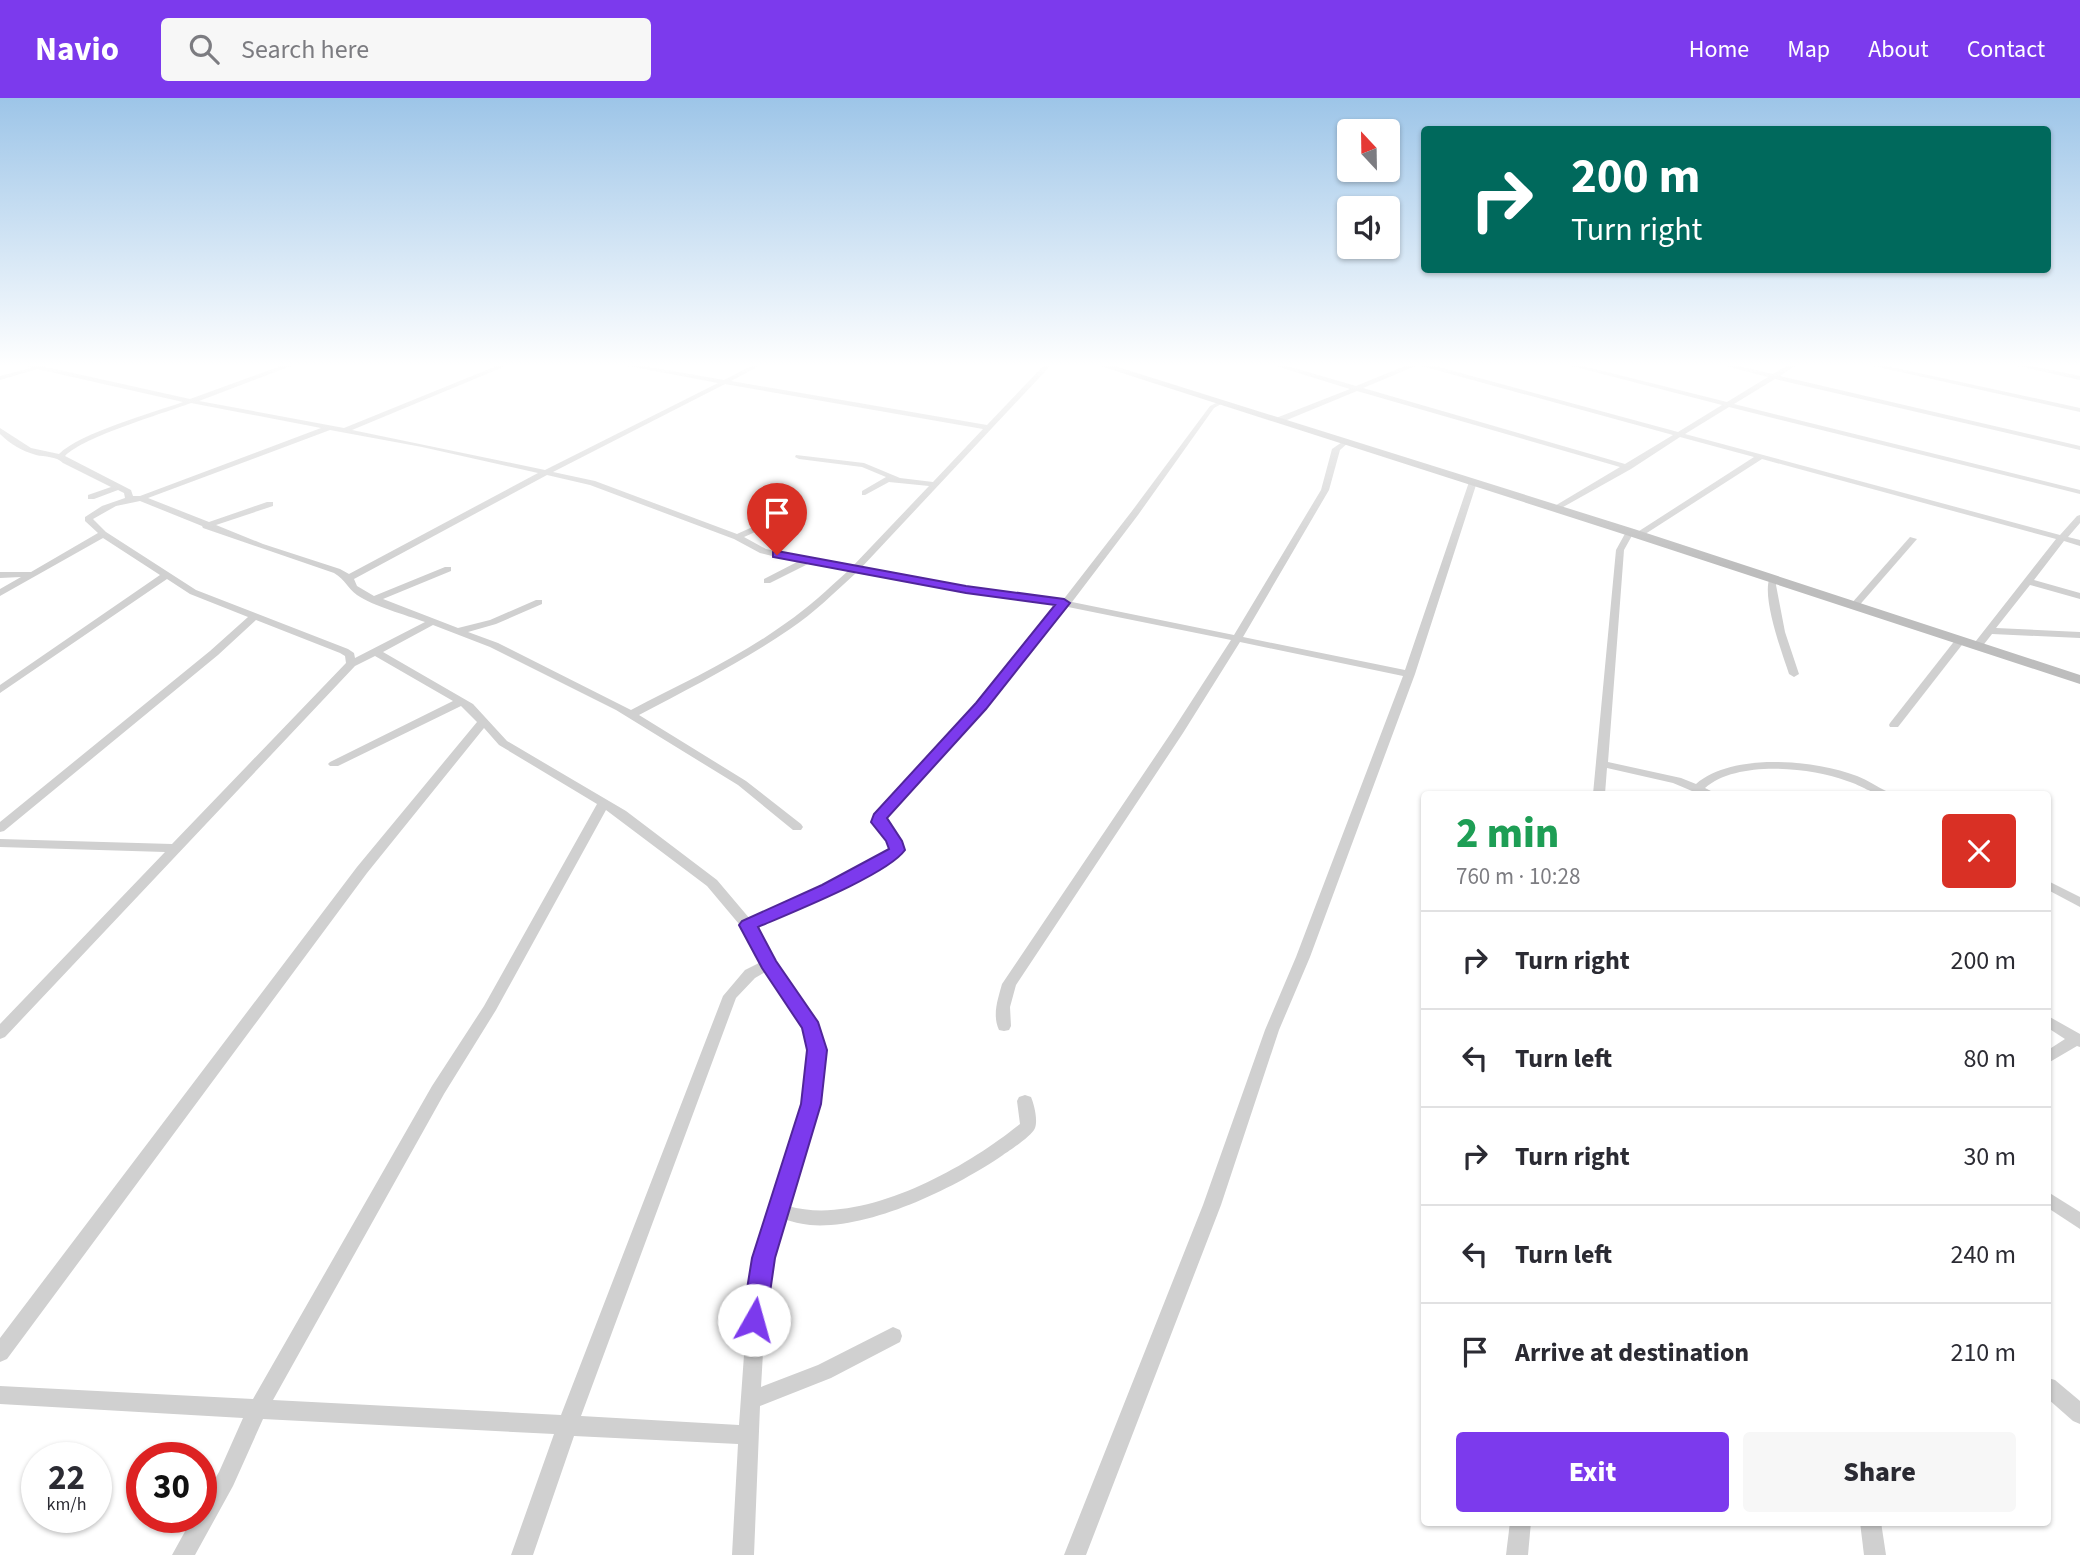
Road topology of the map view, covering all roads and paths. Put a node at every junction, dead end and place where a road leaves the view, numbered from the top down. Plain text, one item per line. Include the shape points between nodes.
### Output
1 (2, 431) edge
2 (109, 431) edge
3 (320, 431) edge
4 (344, 431) edge
5 (629, 431) edge
6 (987, 431) edge
7 (1194, 431) edge
8 (1310, 431) edge
9 (1504, 431) edge
10 (1665, 431) edge
11 (1686, 431) edge
12 (1836, 431) edge
13 (2008, 431) edge
14 (1680, 435) junction
15 (1345, 442) junction
16 (2080, 448) edge
17 (61, 456) junction
18 (1761, 456) junction
19 (799, 457) dead end
20 (1628, 467) junction
21 (547, 473) junction
22 (897, 478) junction
23 (1473, 482) junction
24 (936, 485) junction
25 (118, 487) junction
26 (2080, 492) edge
27 (865, 493) dead end
28 (91, 498) dead end
29 (129, 498) junction
30 (141, 498) junction
31 (270, 503) dead end
32 (1556, 509) junction
33 (797, 510) dead end
34 (2080, 518) edge
35 (206, 526) junction
36 (1634, 533) junction
37 (103, 534) junction
38 (737, 537) junction
39 (2062, 538) junction
40 (1913, 539) dead end
41 (2080, 543) edge
42 (806, 561) junction
43 (448, 569) dead end
44 (854, 570) junction
45 (33, 573) junction
46 (0, 575) edge
47 (165, 576) junction
48 (349, 578) junction
49 (1773, 579) junction
50 (767, 581) dead end
51 (2027, 581) junction
52 (0, 593) edge
53 (2080, 596) edge
54 (375, 599) junction
55 (539, 602) dead end
56 (1064, 603) junction
57 (1854, 606) junction
58 (254, 616) junction
59 (432, 622) junction
60 (458, 631) junction
61 (1989, 631) junction
62 (2080, 635) edge
63 (1237, 639) junction
64 (1960, 641) junction
65 (1977, 646) junction
66 (376, 652) junction
67 (351, 664) junction
68 (1410, 674) junction
69 (1794, 674) dead end
70 (2080, 680) edge
71 (0, 690) edge
72 (462, 701) junction
73 (630, 715) junction
74 (483, 722) junction
75 (1894, 725) dead end
76 (334, 764) dead end
77 (1603, 764) junction
78 (1599, 791) edge
79 (1697, 791) edge
80 (1701, 791) edge
81 (1876, 791) edge
82 (604, 803) junction
83 (797, 827) dead end
84 (0, 828) edge
85 (0, 843) edge
86 (174, 848) junction
87 (2051, 887) edge
88 (2080, 903) edge
89 (748, 925) junction
90 (769, 964) junction
91 (2051, 1023) edge
92 (1004, 1026) dead end
93 (0, 1033) edge
94 (2078, 1040) edge
95 (2051, 1055) edge
96 (1025, 1101) dead end
97 (2051, 1201) edge
98 (778, 1210) junction
99 (2080, 1222) edge
100 (892, 1336) dead end
101 (0, 1353) edge
102 (2051, 1390) edge
103 (0, 1395) edge
104 (752, 1399) junction
105 (257, 1410) junction
106 (2080, 1414) edge
107 (566, 1426) junction
108 (748, 1435) junction
109 (1521, 1526) edge
110 (1871, 1526) edge
111 (183, 1555) edge
112 (522, 1555) edge
113 (743, 1555) edge
114 (1075, 1555) edge
115 (1517, 1555) edge
116 (1875, 1555) edge

1 - 17 street via 32,451
2 - 17 street
3 - 30 street
4 - 21 street
5 - 21 street
6 - 24 street
7 - 56 street
8 - 15 street
9 - 20 street
10 - 14 street
11 - 14 street
12 - 26 street
13 - 16 street
14 - 18 street
14 - 20 street
15 - 23 street
15 - 63 street via 1336,449 1320,499
17 - 25 street
18 - 36 street
18 - 39 street
19 - 22 street via 864,465
20 - 32 street
21 - 38 street via 616,491
21 - 48 street
22 - 24 street
22 - 27 street
23 - 32 street
23 - 68 street
24 - 44 street
25 - 28 street
25 - 29 street via 130,494
29 - 30 street
29 - 37 street via 90,516 89,521
30 - 35 street
31 - 35 street
32 - 36 street
33 - 38 street
34 - 39 street
35 - 48 street
36 - 49 street
36 - 77 street via 1620,550
37 - 45 street
37 - 47 street
38 - 42 street via 763,551
39 - 41 street
39 - 51 street
40 - 57 street
42 - 44 street
42 - 50 street
43 - 54 street
44 - 56 street
44 - 73 street via 789,626
45 - 46 street
45 - 52 street
47 - 58 street
47 - 71 street
48 - 54 street via 353,587
49 - 57 street
49 - 69 street via 1780,632
51 - 53 street
51 - 61 street
54 - 59 street
55 - 60 street
56 - 63 street
56 - 89 street via 981,706 879,818 897,850 828,889
57 - 64 street
58 - 67 street via 344,651
58 - 84 street
59 - 60 street
59 - 66 street
60 - 73 street
61 - 62 street
61 - 65 street
63 - 68 street
63 - 92 street via 1009,984
64 - 65 street
64 - 75 street
65 - 70 street
66 - 67 street
66 - 72 street
67 - 86 street
68 - 114 street via 1272,1030 1212,1205
72 - 74 street
72 - 76 street
73 - 83 street via 742,783
74 - 82 street via 503,743
74 - 101 street via 362,870
77 - 78 street
77 - 79 street via 1677,780
80 - 81 street via 1704,780 1718,774 1764,766 1851,778
82 - 89 street via 712,883
82 - 105 street
85 - 86 street
86 - 93 street
87 - 88 street
89 - 90 street
90 - 98 street via 811,1027 817,1050 811,1104
90 - 107 street via 750,974 730,996
91 - 94 street
94 - 95 street
96 - 98 street via 1028,1126 1015,1138 930,1188 841,1216 811,1218
97 - 99 street
98 - 104 street via 758,1285
100 - 104 street via 797,1385
102 - 106 street
103 - 105 street
104 - 108 street
105 - 107 street
105 - 111 street via 226,1479
107 - 108 street
107 - 112 street
108 - 113 street
109 - 115 street
110 - 116 street

